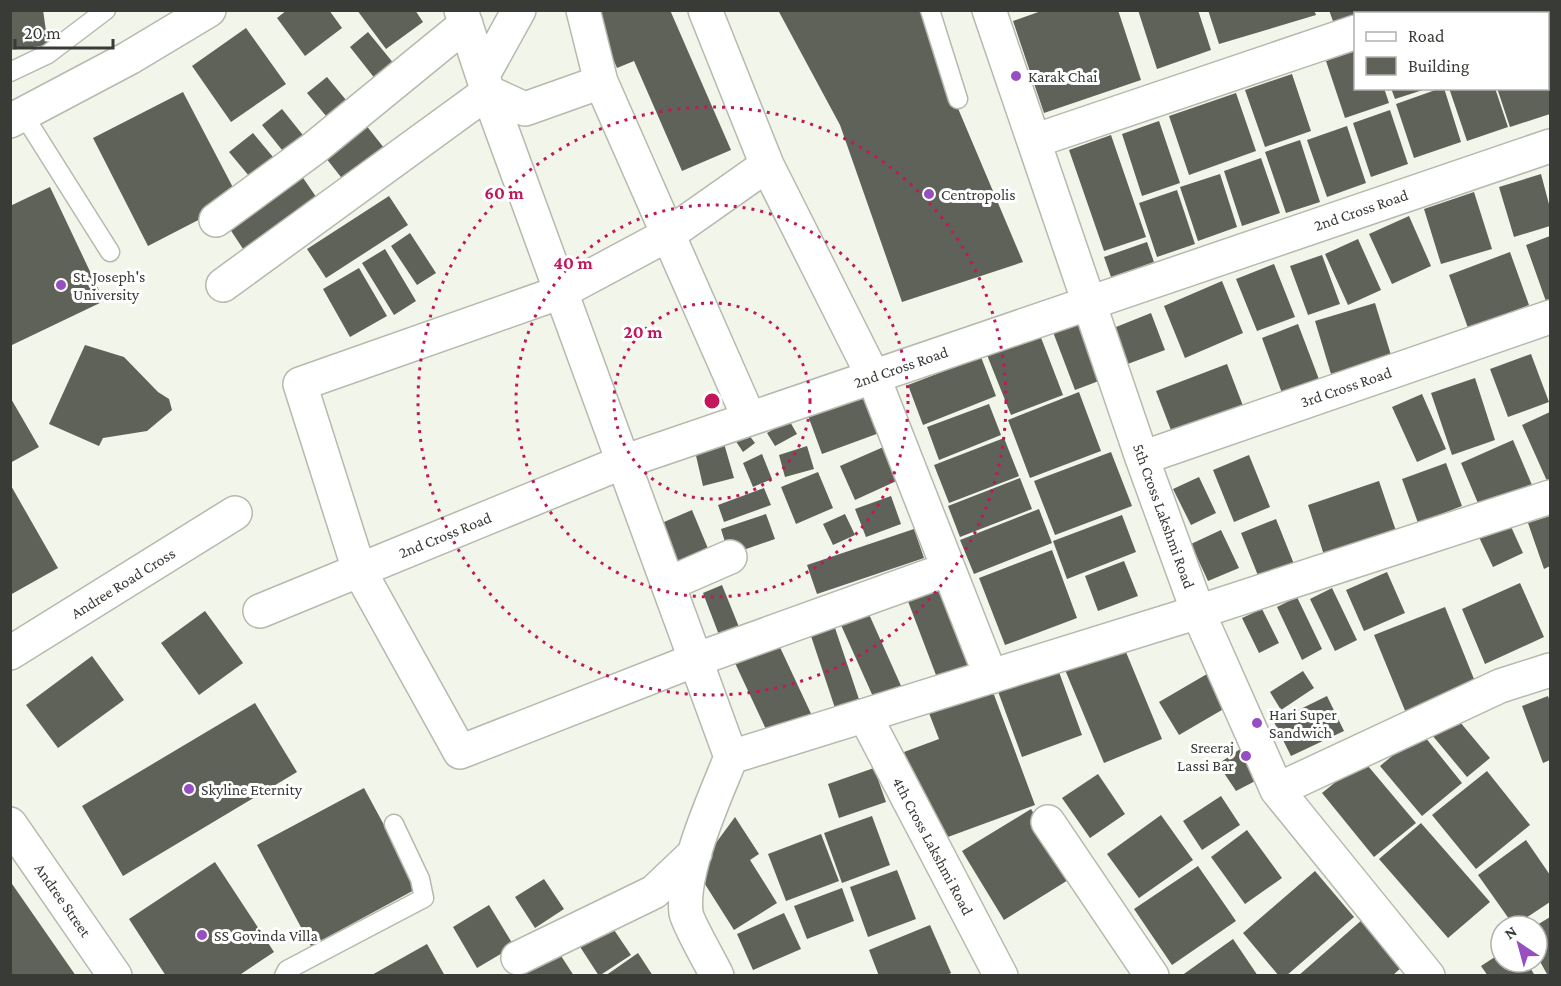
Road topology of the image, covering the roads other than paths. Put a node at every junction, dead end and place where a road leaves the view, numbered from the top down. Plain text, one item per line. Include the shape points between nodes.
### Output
1 (106, 10) edge
2 (209, 10) edge
3 (519, 10) edge
4 (583, 10) edge
5 (705, 10) edge
6 (930, 10) edge
7 (988, 10) edge
8 (463, 17) edge
9 (1354, 33) edge
10 (10, 72) edge
11 (601, 82) junction
12 (485, 84) junction
13 (958, 99) dead end
14 (17, 117) edge
15 (1034, 141) junction
16 (1551, 146) edge
17 (767, 165) junction
18 (216, 220) dead end
19 (669, 234) junction
20 (110, 252) dead end
21 (223, 285) dead end
22 (561, 292) junction
23 (1090, 302) junction
24 (1551, 316) edge
25 (873, 376) junction
26 (749, 418) junction
27 (1142, 458) junction
28 (623, 462) junction
29 (1551, 496) edge
30 (235, 513) dead end
31 (730, 557) dead end
32 (948, 568) junction
33 (359, 570) junction
34 (668, 584) junction
35 (260, 611) dead end
36 (1198, 612) junction
37 (10, 653) edge
38 (695, 660) junction
39 (1551, 670) edge
40 (992, 677) junction
41 (865, 716) junction
42 (731, 757) junction
43 (1277, 790) junction
44 (1048, 822) dead end
45 (10, 824) edge
46 (394, 824) dead end
47 (696, 852) junction
48 (518, 958) dead end
49 (115, 975) edge
50 (284, 975) edge
51 (717, 975) edge
52 (1001, 975) edge
53 (1152, 975) edge
54 (1428, 975) edge

1 - 10 lane via 48,54
2 - 14 street
3 - 12 street
4 - 11 street
5 - 17 street
6 - 13 lane
7 - 15 street, 5th Cross Lakshmi Road
8 - 12 street
8 - 18 street via 313,149
9 - 15 street
11 - 12 street via 525,109
11 - 19 street
12 - 21 street
12 - 22 street
14 - 20 lane
15 - 23 street, 5th Cross Lakshmi Road
16 - 23 street, 2nd Cross Road
17 - 19 street
17 - 25 street
19 - 22 street
19 - 26 street
22 - 28 street
22 - 33 street via 300,384
23 - 25 street, 2nd Cross Road
23 - 27 street, 5th Cross Lakshmi Road
24 - 27 street, 3rd Cross Road
25 - 26 street, 2nd Cross Road
25 - 32 street
26 - 28 street, 2nd Cross Road
27 - 36 street, 5th Cross Lakshmi Road
28 - 33 street, 2nd Cross Road
28 - 34 street
29 - 36 street
30 - 37 street, Andree Road Cross
31 - 34 street
32 - 38 street
32 - 40 street
33 - 35 street, 2nd Cross Road
33 - 38 street via 460,752
34 - 38 street
36 - 40 street
36 - 43 street, 5th Cross Lakshmi Road
38 - 42 street
39 - 43 street via 1500,686
40 - 41 street
41 - 42 street
41 - 52 street, 4th Cross Lakshmi Road
42 - 47 street
43 - 54 street, 5th Cross Lakshmi Road
44 - 53 street
45 - 49 street, Andree Street
46 - 50 lane via 420,879 424,898
47 - 48 street via 654,891
47 - 51 street via 687,885 686,915

